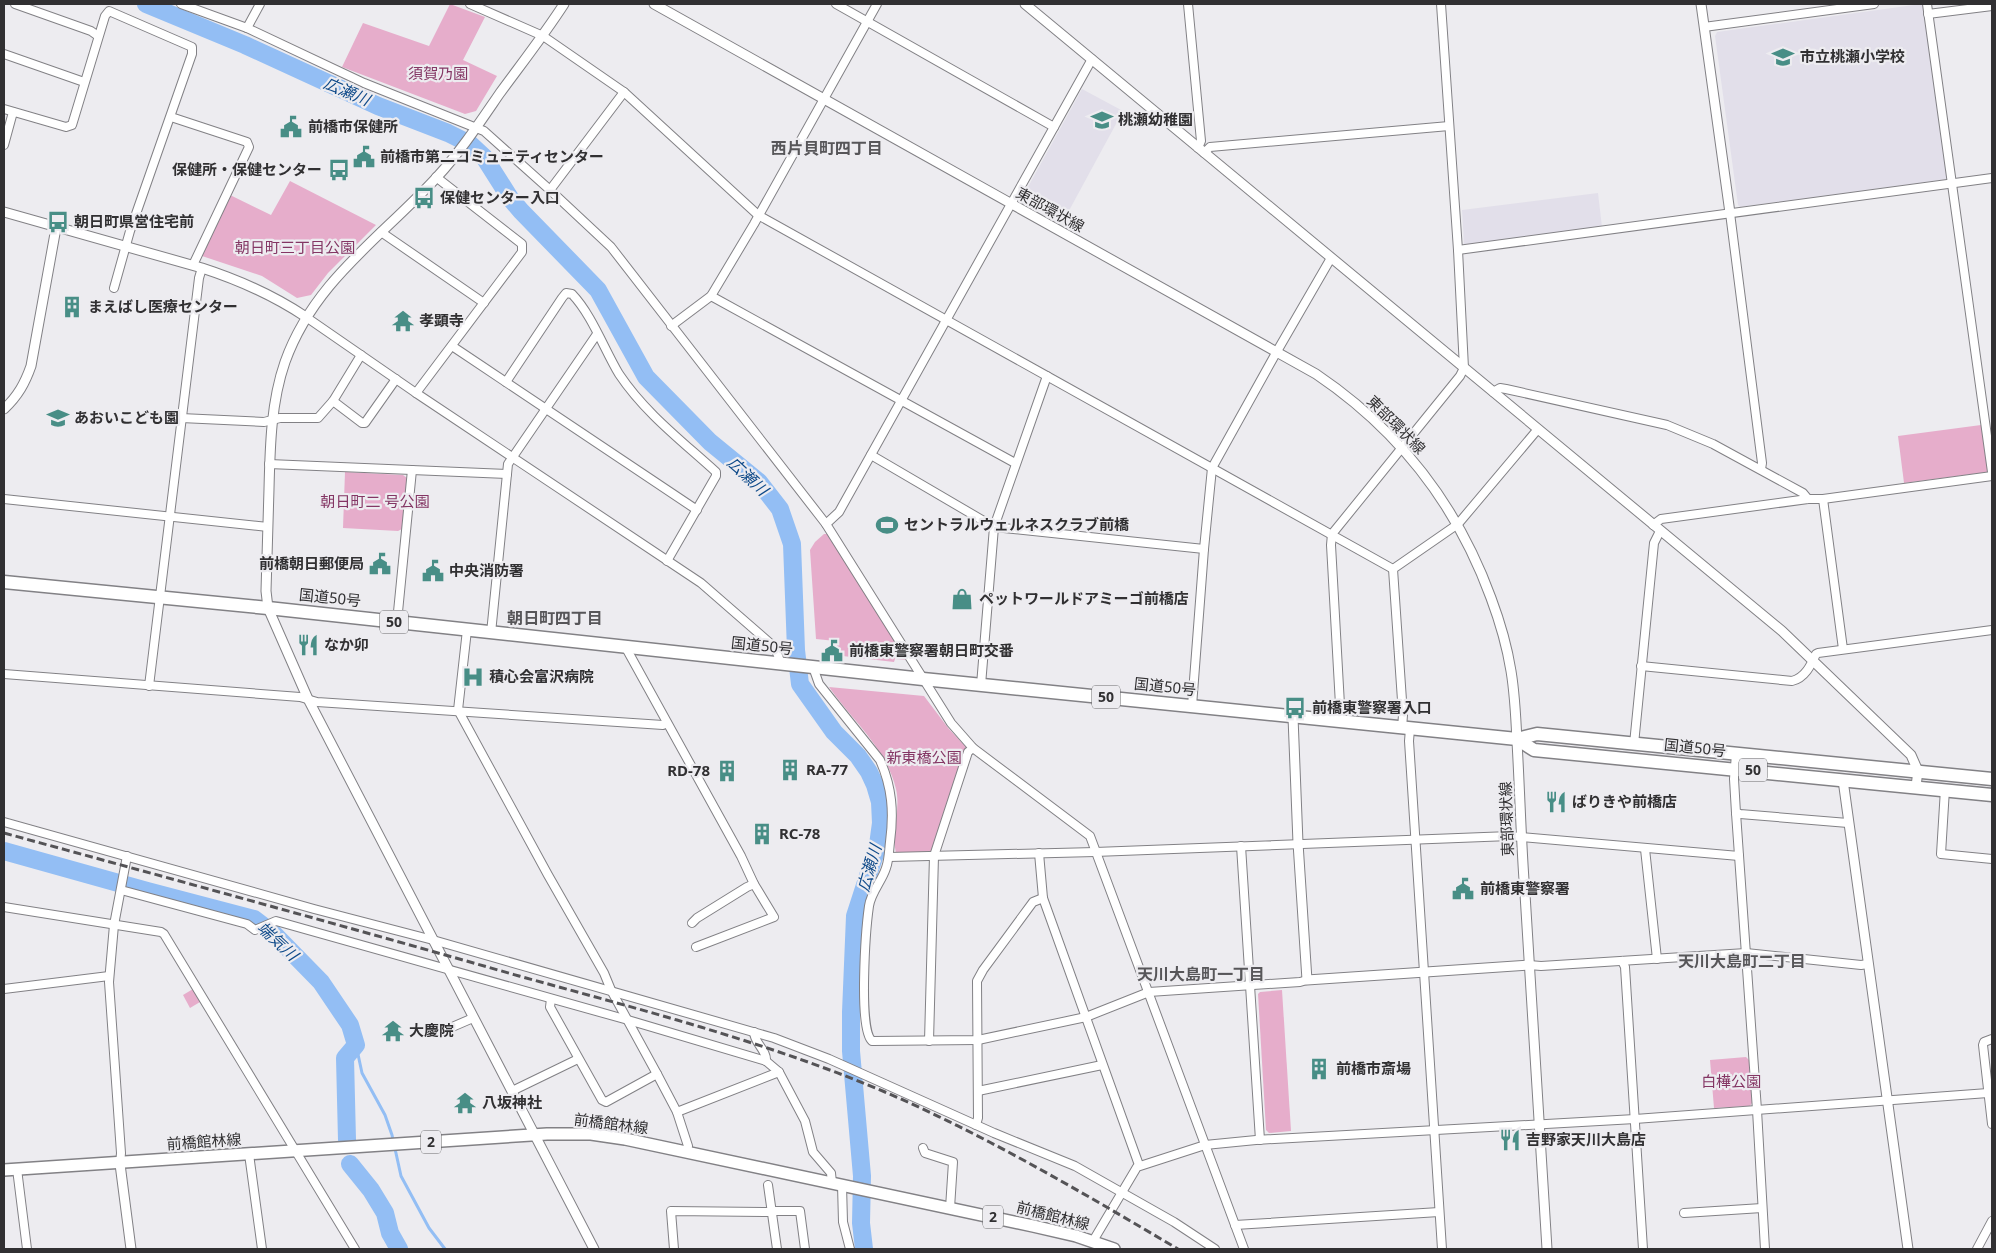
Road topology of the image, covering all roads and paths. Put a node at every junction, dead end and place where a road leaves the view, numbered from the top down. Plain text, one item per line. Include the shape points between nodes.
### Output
1 (15, 4) edge
2 (181, 4) edge
3 (260, 4) edge
4 (470, 4) edge
5 (564, 4) edge
6 (654, 4) edge
7 (836, 4) edge
8 (877, 4) edge
9 (1025, 4) edge
10 (1188, 4) edge
11 (1441, 4) edge
12 (1701, 4) edge
13 (1874, 4) edge
14 (1927, 4) edge
15 (1992, 6) edge
16 (1928, 14) junction
17 (868, 21) junction
18 (1704, 27) junction
19 (247, 28) junction
20 (98, 36) junction
21 (543, 36) junction
22 (4, 54) edge
23 (1092, 59) junction
24 (84, 82) junction
25 (624, 92) junction
26 (824, 99) junction
27 (4, 109) edge
28 (14, 112) junction
29 (171, 117) junction
30 (1449, 126) junction
31 (1054, 127) junction
32 (476, 128) junction
33 (4, 145) edge
34 (1201, 150) junction
35 (436, 177) junction
36 (1992, 178) edge
37 (1952, 184) junction
38 (550, 190) junction
39 (1012, 204) junction
40 (4, 212) edge
41 (1730, 213) junction
42 (758, 215) junction
43 (56, 228) junction
44 (381, 232) junction
45 (126, 247) junction
46 (1458, 250) junction
47 (1331, 258) junction
48 (198, 266) junction
49 (114, 288) dead end
50 (712, 296) junction
51 (484, 303) junction
52 (306, 317) junction
53 (946, 319) junction
54 (671, 326) junction
55 (597, 334) junction
56 (452, 346) junction
57 (1276, 352) junction
58 (361, 355) junction
59 (1464, 368) junction
60 (1047, 376) junction
61 (396, 379) junction
62 (506, 382) junction
63 (1493, 392) junction
64 (416, 393) junction
65 (333, 401) junction
66 (900, 401) junction
67 (4, 409) edge
68 (545, 409) junction
69 (181, 418) junction
70 (273, 420) junction
71 (1538, 429) junction
72 (1401, 447) junction
73 (871, 455) junction
74 (512, 458) junction
75 (1015, 463) junction
76 (270, 464) junction
77 (1212, 468) junction
78 (1761, 469) junction
79 (412, 470) junction
80 (1992, 472) edge
81 (507, 474) junction
82 (1992, 476) edge
83 (1808, 499) junction
84 (1823, 499) junction
85 (4, 500) edge
86 (697, 510) junction
87 (169, 516) junction
88 (826, 524) junction
89 (1458, 524) junction
90 (1653, 525) junction
91 (994, 526) junction
92 (268, 527) junction
93 (1660, 531) junction
94 (1332, 534) junction
95 (1204, 549) junction
96 (667, 561) junction
97 (1393, 569) junction
98 (4, 582) edge
99 (159, 597) junction
100 (268, 608) junction
101 (397, 622) junction
102 (467, 630) junction
103 (1992, 630) edge
104 (491, 633) junction
105 (626, 648) junction
106 (1843, 649) junction
107 (1814, 660) junction
108 (783, 664) junction
109 (1642, 666) junction
110 (812, 667) junction
111 (4, 674) edge
112 (923, 679) junction
113 (981, 685) junction
114 (149, 686) junction
115 (308, 699) junction
116 (1192, 706) junction
117 (458, 710) junction
118 (1293, 717) junction
119 (1339, 721) junction
120 (667, 723) junction
121 (1406, 728) junction
122 (1517, 739) junction
123 (1634, 744) junction
124 (973, 748) junction
125 (1736, 754) junction
126 (1734, 768) junction
127 (1918, 771) junction
128 (1992, 779) edge
129 (1843, 780) junction
130 (1916, 786) junction
131 (1945, 789) junction
132 (1992, 795) edge
133 (1736, 812) junction
134 (4, 822) edge
135 (1848, 823) junction
136 (1521, 836) junction
137 (1415, 840) junction
138 (1298, 843) junction
139 (1241, 846) junction
140 (1645, 849) junction
141 (1095, 852) junction
142 (1039, 853) junction
143 (128, 856) junction
144 (934, 856) junction
145 (1739, 856) junction
146 (889, 857) junction
147 (1992, 860) edge
148 (754, 884) junction
149 (121, 888) junction
150 (1043, 898) junction
151 (4, 907) edge
152 (114, 924) junction
153 (692, 924) dead end
154 (433, 940) junction
155 (696, 947) dead end
156 (1746, 953) junction
157 (1658, 959) junction
158 (1622, 961) junction
159 (1868, 964) junction
160 (1529, 965) junction
161 (449, 970) junction
162 (1424, 973) junction
163 (109, 976) junction
164 (1307, 980) junction
165 (1250, 985) junction
166 (4, 989) edge
167 (611, 990) junction
168 (1148, 992) junction
169 (551, 999) junction
170 (1086, 1017) junction
171 (473, 1018) junction
172 (628, 1020) junction
173 (754, 1032) junction
174 (436, 1034) dead end
175 (1992, 1039) edge
176 (978, 1040) junction
177 (929, 1041) junction
178 (578, 1059) junction
179 (766, 1061) junction
180 (1102, 1064) junction
181 (779, 1072) junction
182 (657, 1074) junction
183 (512, 1091) junction
184 (978, 1091) junction
185 (1988, 1093) junction
186 (1887, 1100) junction
187 (1757, 1110) junction
188 (677, 1112) junction
189 (1635, 1119) junction
190 (1540, 1124) junction
191 (1992, 1124) edge
192 (976, 1125) junction
193 (1434, 1131) junction
194 (535, 1135) junction
195 (1260, 1140) junction
196 (1205, 1145) junction
197 (923, 1148) dead end
198 (296, 1152) junction
199 (687, 1152) junction
200 (249, 1154) junction
201 (120, 1164) junction
202 (1139, 1165) junction
203 (17, 1169) junction
204 (4, 1170) edge
205 (768, 1185) dead end
206 (842, 1185) junction
207 (1121, 1192) junction
208 (950, 1208) junction
209 (1762, 1208) junction
210 (772, 1211) junction
211 (1439, 1212) junction
212 (1684, 1213) dead end
213 (1992, 1221) edge
214 (1235, 1225) junction
215 (1093, 1241) junction
216 (27, 1249) edge
217 (131, 1249) edge
218 (262, 1249) edge
219 (355, 1249) edge
220 (594, 1249) edge
221 (674, 1249) edge
222 (777, 1249) edge
223 (805, 1249) edge
224 (850, 1249) edge
225 (1114, 1249) edge
226 (1215, 1249) edge
227 (1244, 1249) edge
228 (1442, 1249) edge
229 (1547, 1249) edge
230 (1643, 1249) edge
231 (1765, 1249) edge
232 (1908, 1249) edge
233 (1977, 1249) edge

1 - 20 street
2 - 19 street
3 - 19 street
4 - 21 street
5 - 21 street
6 - 26 street, 東部環状線
7 - 17 street
8 - 17 street
9 - 23 street
10 - 34 street
11 - 30 street
12 - 18 street
13 - 18 street
14 - 16 street
15 - 16 street
16 - 37 street
17 - 26 street
17 - 31 street
18 - 41 street
19 - 32 street via 364,83
20 - 24 street
20 - 29 street via 104,16 109,11 191,46 192,54
21 - 25 street
21 - 32 street
22 - 24 street
23 - 31 street
23 - 34 street
24 - 28 street via 70,126
25 - 38 street
25 - 42 street
26 - 39 street, 東部環状線
26 - 42 street
27 - 28 street
28 - 33 street
29 - 45 street
29 - 48 street via 247,142 249,147
30 - 34 street
30 - 46 street
31 - 39 street
32 - 35 street
32 - 38 street
34 - 47 street
35 - 44 street
35 - 51 street via 522,244 522,252
36 - 37 street
37 - 41 street
37 - 80 street
38 - 54 street via 611,247
39 - 53 street
39 - 57 street, 東部環状線
40 - 43 street
41 - 46 street
41 - 78 street
42 - 50 street
42 - 53 street
43 - 45 street
43 - 67 street via 31,366 25,383
44 - 51 street
44 - 52 street via 346,265
45 - 48 street
45 - 49 street
46 - 59 street
47 - 57 street
47 - 59 street
48 - 52 street via 264,292
48 - 69 street
50 - 54 street
50 - 66 street
51 - 56 street
52 - 58 street
52 - 70 street via 285,363
53 - 60 street
53 - 66 street
54 - 88 street
55 - 62 street via 576,297 566,293
55 - 68 street
55 - 86 street via 642,404 716,472
56 - 62 street
56 - 64 street
57 - 72 street, 東部環状線 via 1332,385
57 - 77 street
58 - 61 street
58 - 65 street
59 - 63 street
59 - 72 street
60 - 75 street
60 - 77 street
61 - 64 street
61 - 65 street via 365,423
62 - 68 street
63 - 71 street
63 - 78 street via 1506,389 1666,425 1706,440
64 - 74 street
65 - 70 street via 318,418
66 - 73 street
66 - 75 street
68 - 74 street
68 - 86 street
69 - 70 street
69 - 87 street
70 - 76 street
71 - 89 street
71 - 90 street
72 - 89 street, 東部環状線 via 1426,476
72 - 94 street
73 - 88 street via 839,512
73 - 91 street
74 - 81 street
74 - 96 street
75 - 91 street
76 - 79 street
76 - 92 street
77 - 94 street
77 - 95 street
78 - 83 street via 1806,494
79 - 81 street
79 - 101 street
81 - 104 street
82 - 84 street
83 - 84 street
83 - 90 street via 1661,519
84 - 106 street
85 - 87 street
86 - 96 street
87 - 92 street
87 - 99 street
88 - 112 street
89 - 97 street
89 - 122 street, 東部環状線 via 1484,580 1506,644 1513,681
90 - 93 street
91 - 95 street
91 - 113 street
92 - 100 street
93 - 107 street
93 - 109 street via 1654,543
94 - 97 street
94 - 119 street
95 - 116 street
96 - 108 street via 717,596 771,644
97 - 121 street
98 - 99 highway, 国道50号 / 50
99 - 100 highway, 国道50号 / 50
99 - 114 street
100 - 101 highway, 国道50号 / 50
100 - 115 street
101 - 102 highway, 国道50号 / 50
102 - 104 highway, 国道50号 / 50
102 - 117 street
103 - 106 street
104 - 105 highway, 国道50号 / 50
105 - 108 highway, 国道50号 / 50
105 - 120 street
106 - 107 street via 1818,653
107 - 109 street via 1812,666 1792,681
107 - 127 street via 1911,754
108 - 110 highway, 国道50号 / 50
109 - 123 street
110 - 112 highway, 国道50号 / 50
110 - 146 street via 819,684 872,749 886,773 892,804
111 - 114 street
112 - 113 highway, 国道50号 / 50
112 - 124 street via 950,723
113 - 116 highway, 国道50号 / 50
114 - 115 street
115 - 117 street
115 - 154 street
116 - 118 highway, 国道50号 / 50
117 - 120 street
117 - 167 street
118 - 119 highway, 国道50号 / 50
118 - 138 street
119 - 121 highway, 国道50号 / 50
120 - 148 street
121 - 122 highway, 国道50号 / 50
121 - 137 street
122 - 123 highway, 国道50号 / 50 via 1537,734
122 - 126 highway, 国道50号 / 50 via 1534,750
122 - 136 street, 東部環状線
123 - 125 highway, 国道50号 / 50
124 - 141 street via 1087,833
124 - 144 street via 968,752
125 - 126 street
125 - 127 highway, 国道50号 / 50
126 - 129 highway, 国道50号 / 50
126 - 133 street
127 - 128 highway, 国道50号 / 50
127 - 130 street
129 - 130 highway, 国道50号 / 50
129 - 135 street
130 - 131 highway, 国道50号 / 50
131 - 132 highway, 国道50号 / 50
131 - 147 street via 1941,854
133 - 135 street
133 - 145 street
134 - 143 street
135 - 159 street
136 - 137 street
136 - 140 street
136 - 160 street, 東部環状線
137 - 138 street
137 - 162 street
138 - 139 street
138 - 164 street
139 - 141 street
139 - 165 street
140 - 145 street
140 - 157 street
141 - 142 street
141 - 168 street
142 - 144 street
142 - 150 street
143 - 149 street
143 - 154 street
144 - 146 street
144 - 177 street
145 - 156 street
146 - 177 street via 870,900 864,969 868,1036 876,1042
148 - 153 street
148 - 155 street via 774,917
149 - 152 street
149 - 161 street via 247,924 256,930 276,921
150 - 170 street
150 - 176 street via 1033,902 977,981
151 - 152 street
152 - 163 street
152 - 198 street via 164,934
154 - 161 street
154 - 167 street
156 - 157 street
156 - 159 street
156 - 187 street
157 - 158 street
158 - 160 street
158 - 189 street
159 - 186 street
160 - 162 street
160 - 190 street, 東部環状線
161 - 169 street
161 - 171 street
162 - 164 street
162 - 193 street
163 - 166 street
163 - 201 street
164 - 165 street
165 - 168 street
165 - 195 street
167 - 172 street
167 - 173 street
168 - 170 street
168 - 196 street
169 - 172 street
169 - 178 street via 550,1007
170 - 176 street
170 - 180 street
171 - 174 street
171 - 183 street
172 - 179 street
172 - 182 street
173 - 179 street
173 - 192 street via 829,1059
175 - 185 street via 1983,1045
176 - 177 street
176 - 184 street
178 - 182 street via 606,1102
178 - 183 street
179 - 181 street
180 - 184 street
180 - 202 street
181 - 188 street
181 - 206 street via 805,1121 813,1152
182 - 188 street
183 - 194 street
184 - 192 street
185 - 186 street
185 - 191 street
186 - 187 street
186 - 232 street
187 - 189 street
187 - 209 street
188 - 199 street
189 - 190 street
189 - 230 street
190 - 193 street
190 - 229 street, 東部環状線
192 - 207 street via 1076,1166
193 - 195 street
193 - 211 street
194 - 198 main road, 前橋館林線 / 2
194 - 199 main road, 前橋館林線 / 2 via 590,1134
194 - 220 street
195 - 196 street
196 - 202 street
196 - 214 street
197 - 208 street via 925,1153 957,1163
198 - 200 main road, 前橋館林線 / 2
198 - 219 street
199 - 206 main road, 前橋館林線 / 2
200 - 201 main road, 前橋館林線 / 2
200 - 218 street
201 - 203 main road, 前橋館林線 / 2
201 - 217 street
202 - 207 street
203 - 204 main road, 前橋館林線 / 2
203 - 216 street
205 - 210 street
206 - 208 main road, 前橋館林線 / 2
206 - 224 street via 843,1222
207 - 215 street
207 - 226 street
208 - 215 main road, 前橋館林線 / 2
209 - 212 street
209 - 231 street
210 - 221 street via 671,1211
210 - 222 street
210 - 223 street via 800,1211
211 - 214 street
211 - 228 street
213 - 233 street
214 - 227 street
215 - 225 main road, 前橋館林線 / 2

